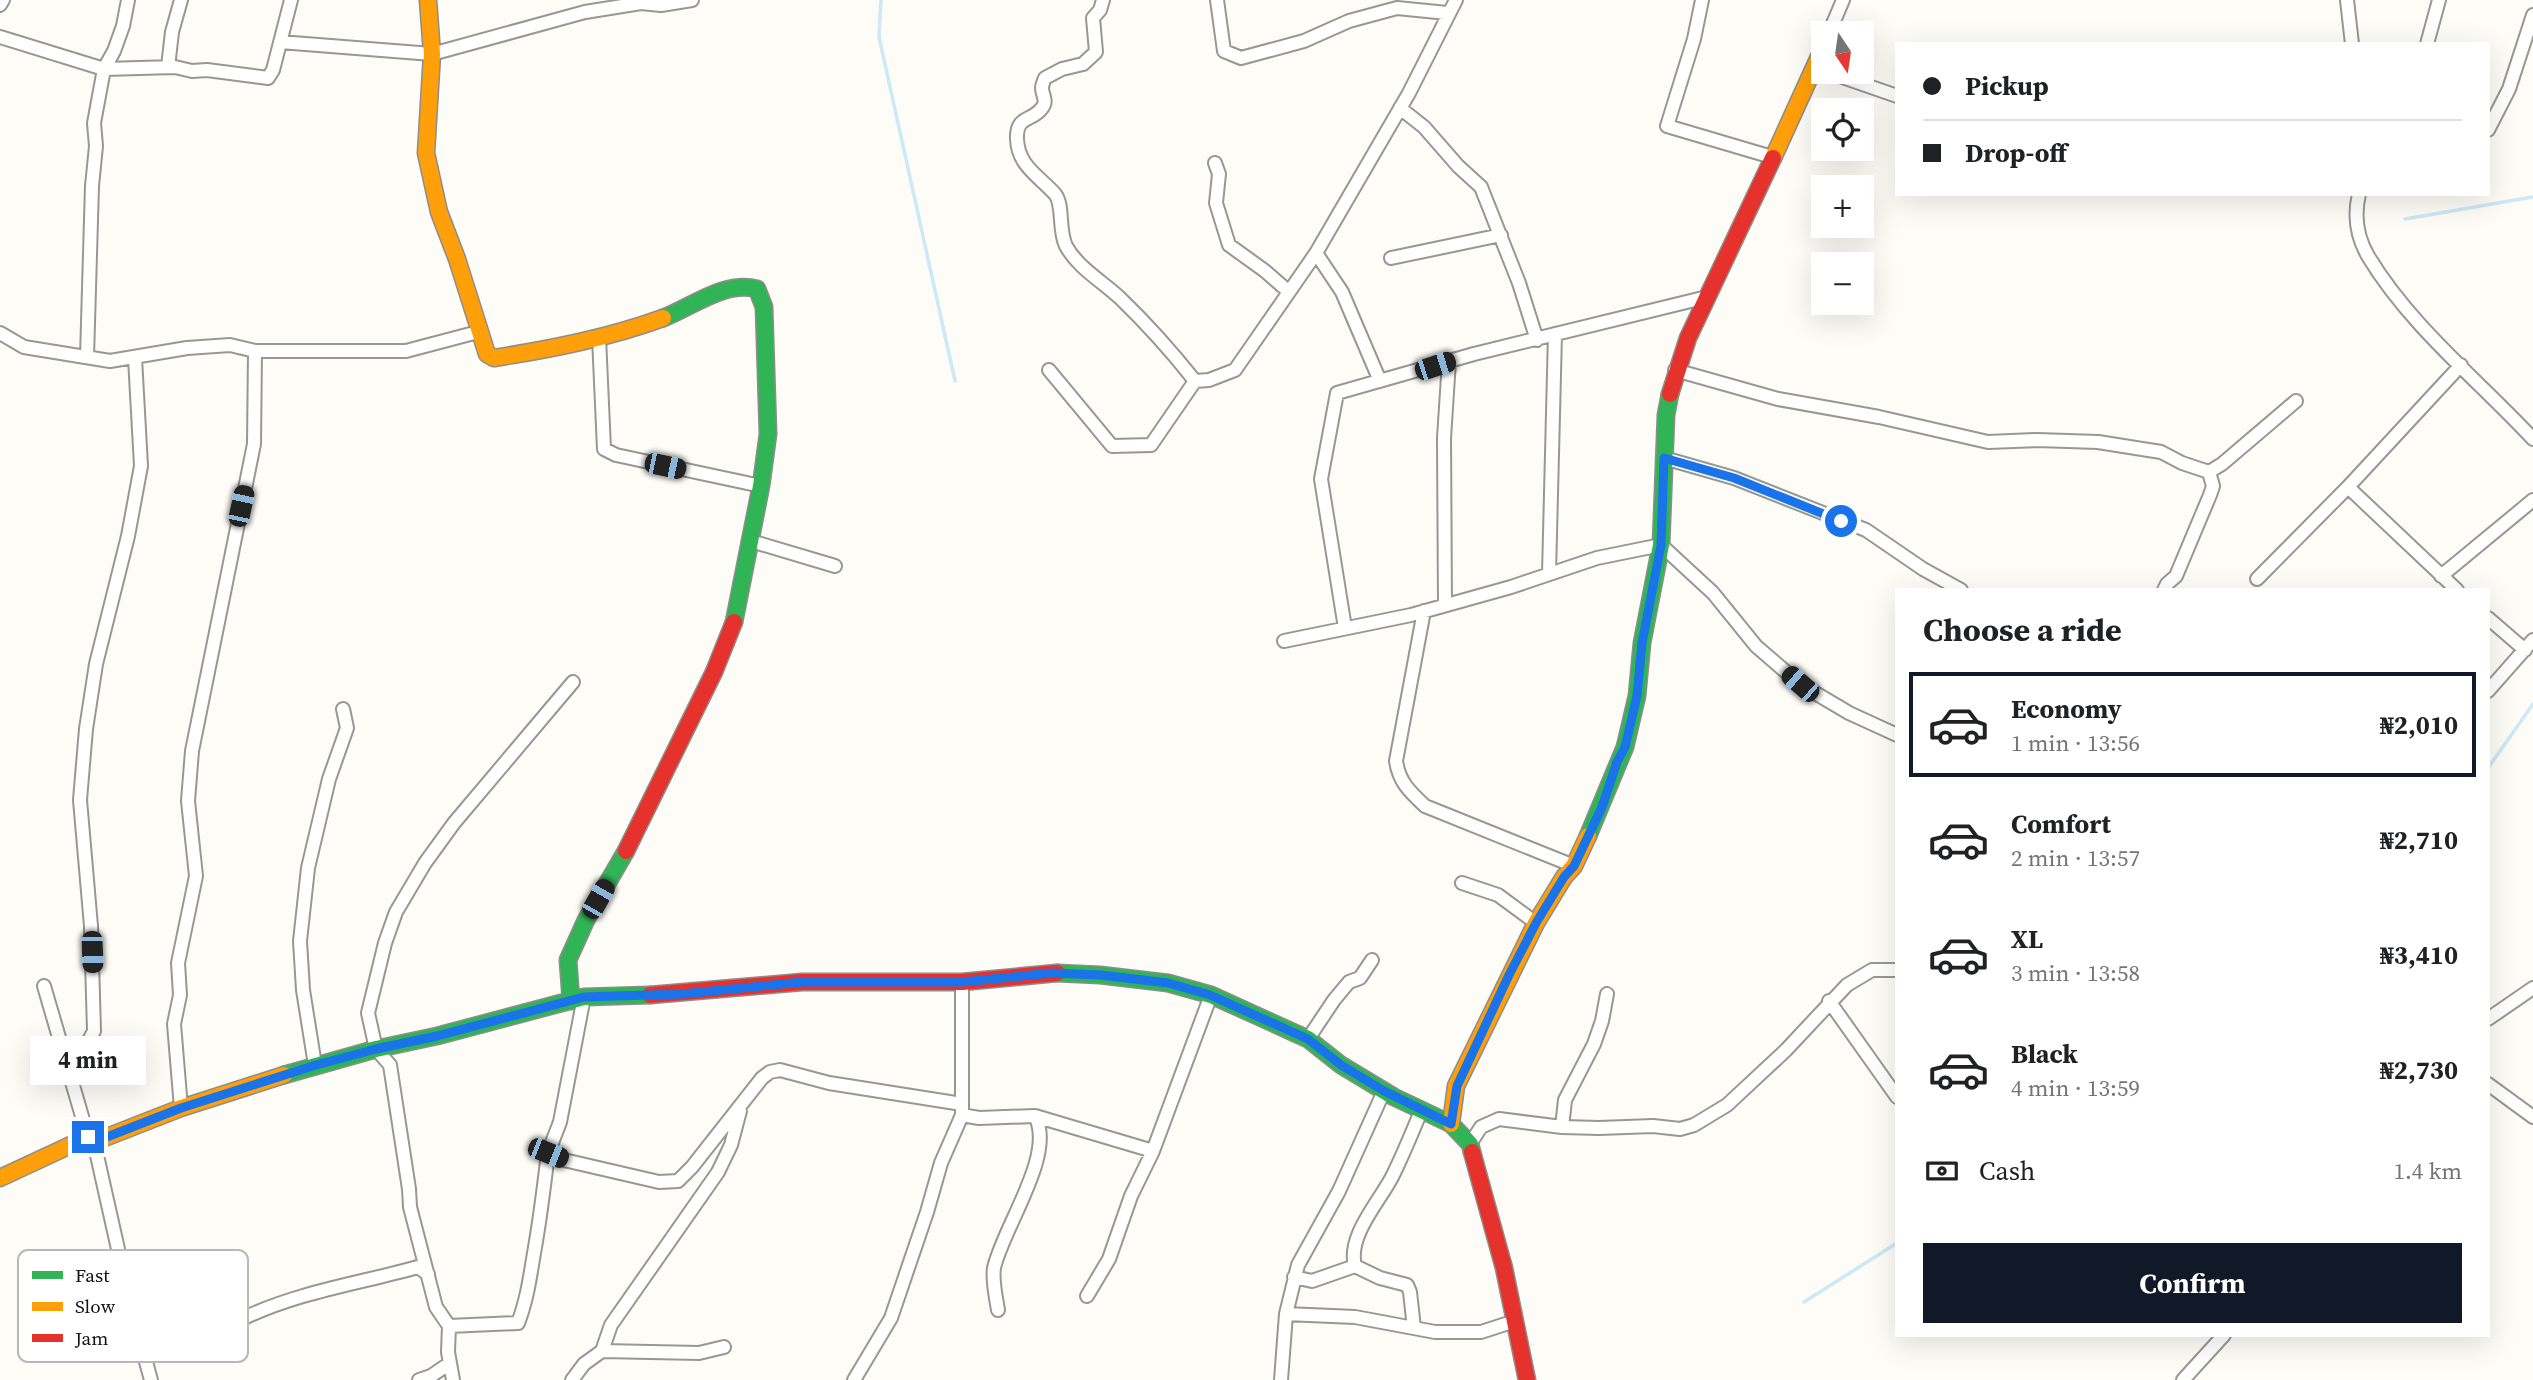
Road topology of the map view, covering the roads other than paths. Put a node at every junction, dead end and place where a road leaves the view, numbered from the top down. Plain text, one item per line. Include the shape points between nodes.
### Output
1 (3, 0) edge
2 (128, 0) edge
3 (181, 0) edge
4 (291, 0) edge
5 (428, 0) edge
6 (692, 0) edge
7 (1103, 0) edge
8 (1217, 0) edge
9 (1456, 0) edge
10 (1702, 0) edge
11 (1843, 0) edge
12 (2347, 0) edge
13 (2439, 0) edge
14 (642, 1) edge
15 (0, 5) edge
16 (1447, 13) junction
17 (2533, 15) edge
18 (1834, 21) edge
19 (0, 37) edge
20 (280, 42) junction
21 (2352, 42) edge
22 (2428, 42) edge
23 (432, 54) junction
24 (168, 67) junction
25 (104, 69) junction
26 (1814, 84) edge
27 (1862, 84) edge
28 (1895, 95) edge
29 (1400, 108) junction
30 (2490, 126) edge
31 (1772, 157) junction
32 (1215, 163) dead end
33 (2358, 196) edge
34 (1501, 235) junction
35 (1316, 253) junction
36 (1391, 258) dead end
37 (1289, 292) junction
38 (1707, 298) junction
39 (478, 331) junction
40 (0, 333) edge
41 (1555, 334) junction
42 (599, 337) junction
43 (1536, 340) junction
44 (255, 351) junction
45 (87, 357) junction
46 (135, 358) junction
47 (1449, 361) junction
48 (2460, 365) junction
49 (1049, 370) dead end
50 (1675, 370) junction
51 (1195, 381) junction
52 (1380, 381) junction
53 (2296, 401) dead end
54 (2533, 439) edge
55 (1664, 458) junction
56 (2209, 472) junction
57 (761, 486) junction
58 (2348, 487) junction
59 (2533, 500) edge
60 (751, 541) junction
61 (1661, 545) junction
62 (835, 566) dead end
63 (1549, 574) junction
64 (2441, 576) junction
65 (2257, 579) dead end
66 (1957, 588) edge
67 (2165, 588) edge
68 (2455, 588) edge
69 (1445, 605) junction
70 (1424, 611) junction
71 (2490, 619) edge
72 (1345, 628) junction
73 (1283, 641) dead end
74 (2529, 645) edge
75 (573, 682) dead end
76 (2490, 689) edge
77 (343, 709) dead end
78 (1895, 734) edge
79 (1574, 866) junction
80 (1462, 883) dead end
81 (1536, 923) junction
82 (1372, 960) dead end
83 (1895, 970) edge
84 (962, 982) junction
85 (44, 986) dead end
86 (2533, 988) edge
87 (1607, 994) dead end
88 (1210, 995) junction
89 (577, 999) junction
90 (1829, 1001) junction
91 (2490, 1018) edge
92 (1308, 1039) junction
93 (376, 1049) junction
94 (316, 1065) junction
95 (69, 1078) junction
96 (2490, 1085) edge
97 (1384, 1091) junction
98 (1895, 1094) edge
99 (741, 1104) junction
100 (181, 1108) junction
101 (962, 1110) junction
102 (1421, 1111) junction
103 (1035, 1116) junction
104 (2533, 1116) edge
105 (1451, 1124) junction
106 (1562, 1127) junction
107 (91, 1139) junction
108 (1469, 1144) junction
109 (1153, 1151) junction
110 (548, 1153) junction
111 (0, 1178) edge
112 (117, 1250) edge
113 (1355, 1266) junction
114 (428, 1274) junction
115 (1294, 1277) junction
116 (1087, 1296) dead end
117 (998, 1310) dead end
118 (1286, 1314) junction
119 (248, 1316) edge
120 (1515, 1321) junction
121 (449, 1326) junction
122 (1414, 1328) junction
123 (2222, 1337) edge
124 (724, 1347) dead end
125 (602, 1351) junction
126 (146, 1362) edge
127 (450, 1363) junction
128 (151, 1380) edge
129 (419, 1380) edge
130 (453, 1380) edge
131 (572, 1380) edge
132 (854, 1380) edge
133 (1281, 1380) edge
134 (1527, 1380) edge
135 (2183, 1380) edge

1 - 15 street
2 - 25 street via 123,26
3 - 24 street
4 - 20 street
5 - 23 street
6 - 14 street via 661,5
7 - 51 street via 1093,18 1096,52 1083,64 1045,78 1042,109 1018,129 1020,153 1025,165 1057,196 1066,246 1159,336
8 - 16 street via 1224,51 1241,58 1397,8
9 - 16 street
10 - 31 street via 1667,126
11 - 18 street
12 - 21 street
13 - 22 street
14 - 23 street via 540,23
16 - 29 street
17 - 30 street
19 - 25 street
20 - 23 street
20 - 24 street via 268,78
23 - 39 street via 426,153 439,212
24 - 25 street
25 - 45 street via 94,122
26 - 31 street
27 - 28 street
29 - 34 street via 1481,187
29 - 35 street
31 - 38 street
32 - 37 street via 1219,174 1216,203 1229,245
33 - 48 street via 2356,217 2367,255 2407,309
34 - 36 street
34 - 43 street
35 - 37 street
35 - 52 street via 1342,292
37 - 51 street via 1235,370
38 - 41 street
38 - 50 street
39 - 42 street via 487,354 494,358 555,350
39 - 44 street via 406,351
40 - 45 street via 24,347
41 - 43 street
41 - 63 street
42 - 57 street via 604,449
42 - 57 street via 742,286 757,289 764,307 768,434
43 - 47 street
44 - 46 street via 230,345
44 - 100 street via 254,444 192,751 188,801 196,876 178,964 180,995 174,1024
45 - 46 street
46 - 95 street via 141,466 96,664 80,800 94,1031
47 - 52 street
47 - 69 street via 1444,438
48 - 54 street
48 - 58 street
49 - 51 street via 1112,446 1151,445
50 - 55 street
50 - 56 street via 1778,399 1988,442 2098,442 2161,452
52 - 72 street via 1337,393 1321,479
53 - 56 street
55 - 61 street
55 - 66 street via 1734,478 1866,530
56 - 67 street via 2210,495 2176,576
57 - 60 street
58 - 64 street
58 - 65 street
59 - 64 street
60 - 62 street
60 - 89 street via 737,614 714,672 635,836 568,960
61 - 63 street
61 - 78 street via 1713,593 1756,646 1800,684
61 - 79 street via 1625,747
63 - 69 street
64 - 68 street
69 - 70 street
70 - 72 street
70 - 79 street via 1396,761 1398,776 1425,806
71 - 74 street
72 - 73 street
74 - 76 street
75 - 93 street via 454,823 396,912 368,1013
77 - 94 street via 346,728 308,868 300,941 301,978
79 - 81 street
80 - 81 street via 1498,895
81 - 105 street via 1457,1086
82 - 92 street via 1360,978 1349,982 1334,1000
83 - 90 street via 1872,970
84 - 88 street via 1052,973 1100,975 1168,983
84 - 89 street via 802,982
84 - 101 street
85 - 95 street
86 - 91 street
87 - 106 street via 1594,1044 1565,1100
88 - 92 street
88 - 109 street
89 - 93 street
89 - 110 street via 561,1122
90 - 98 street
90 - 106 street via 1786,1050 1727,1105 1694,1125 1680,1129
92 - 97 street
93 - 94 street
93 - 114 street via 390,1065 410,1207
94 - 100 street
95 - 107 street
96 - 104 street
97 - 102 street
97 - 115 street
99 - 101 street via 762,1078 780,1070
99 - 110 street via 692,1167 672,1183
99 - 125 street via 731,1145 718,1172 611,1325
100 - 107 street
101 - 103 street via 979,1118
101 - 132 street via 891,1318
102 - 105 street
102 - 113 street via 1392,1178 1364,1222 1353,1256
103 - 109 street
103 - 117 street via 1041,1140 993,1272
105 - 108 street
106 - 108 street via 1499,1119 1481,1127
107 - 111 street
107 - 112 street
108 - 120 street
109 - 116 street via 1109,1259
110 - 121 street via 525,1306 518,1323
113 - 115 street via 1312,1281
113 - 122 street via 1407,1285
114 - 119 street via 418,1267 321,1291
114 - 121 street via 436,1307
115 - 118 street
118 - 122 street via 1356,1317
118 - 133 street
120 - 122 street via 1481,1332
120 - 134 street
121 - 127 street
123 - 135 street
124 - 125 street via 699,1353
125 - 131 street
126 - 128 street
127 - 129 street
127 - 130 street

